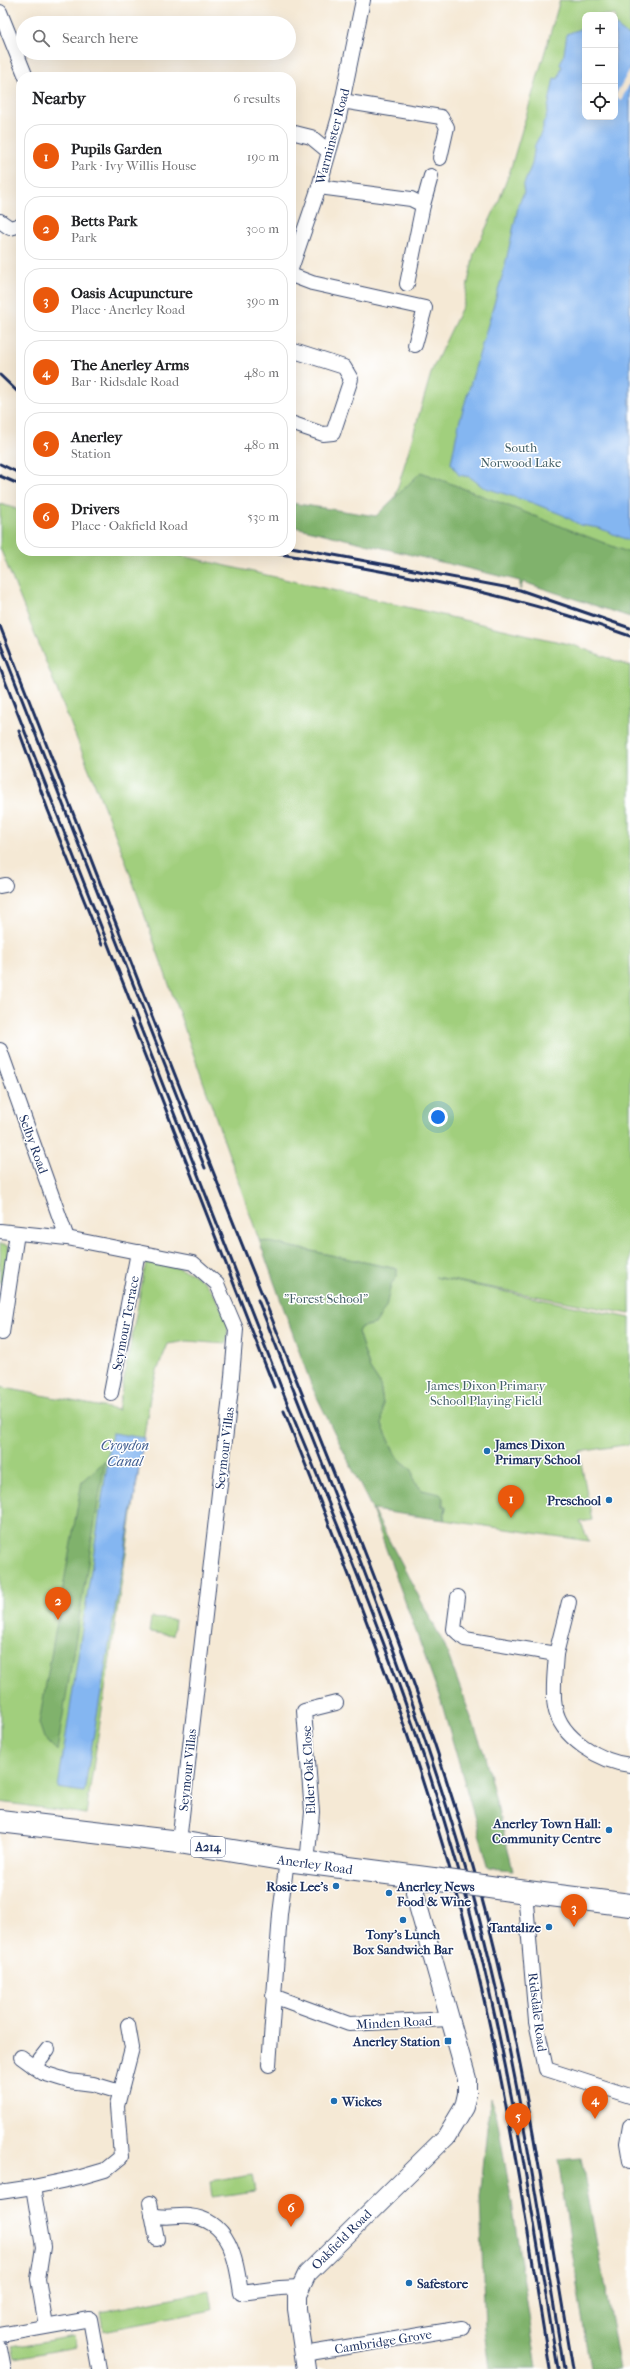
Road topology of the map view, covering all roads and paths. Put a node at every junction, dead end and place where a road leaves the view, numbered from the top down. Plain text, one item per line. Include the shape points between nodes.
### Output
1 (363, 0) edge
2 (0, 12) edge
3 (16, 52) edge
4 (19, 60) edge
5 (24, 72) edge
6 (342, 100) junction
7 (296, 133) edge
8 (328, 151) junction
9 (440, 158) dead end
10 (431, 176) dead end
11 (319, 187) junction
12 (423, 206) junction
13 (0, 221) edge
14 (16, 226) edge
15 (296, 254) edge
16 (296, 277) edge
17 (407, 284) dead end
18 (415, 345) dead end
19 (296, 352) edge
20 (296, 425) edge
21 (0, 1050) edge
22 (0, 1232) edge
23 (17, 1233) junction
24 (67, 1238) junction
25 (138, 1252) junction
26 (5, 1334) edge
27 (111, 1393) dead end
28 (458, 1597) dead end
29 (569, 1602) dead end
30 (556, 1654) junction
31 (336, 1704) dead end
32 (630, 1765) edge
33 (0, 1821) edge
34 (179, 1842) junction
35 (297, 1861) junction
36 (424, 1878) junction
37 (518, 1891) junction
38 (630, 1905) edge
39 (273, 1996) junction
40 (449, 2019) junction
41 (128, 2025) dead end
42 (48, 2049) dead end
43 (21, 2057) dead end
44 (268, 2065) dead end
45 (34, 2067) junction
46 (120, 2092) junction
47 (630, 2096) edge
48 (630, 2126) edge
49 (630, 2161) edge
50 (33, 2187) junction
51 (0, 2192) edge
52 (156, 2240) dead end
53 (300, 2288) junction
54 (46, 2326) junction
55 (462, 2328) dead end
56 (0, 2336) edge
57 (0, 2348) edge
58 (305, 2362) edge
59 (4, 2369) edge
60 (99, 2369) edge

1 - 6 street, Warminster Road
2 - 3 street
4 - 5 street
6 - 8 street, Warminster Road
6 - 9 street via 441,117 447,127
7 - 8 street via 311,137
8 - 11 street, Warminster Road
10 - 12 street
11 - 12 street via 411,199
11 - 15 street, Warminster Road
12 - 17 street
13 - 14 street via 10,228
16 - 18 street via 312,283 426,308
19 - 20 street via 344,367 351,379 333,433 323,434
21 - 24 street, Selby Road
22 - 23 street, Seymour Villas
23 - 24 street, Seymour Villas
23 - 26 street
24 - 25 street, Seymour Villas
25 - 27 street, Seymour Terrace
25 - 34 street, Seymour Villas via 193,1263 218,1284 236,1328
28 - 30 street via 454,1629 465,1639
29 - 30 street
30 - 32 street via 554,1706 560,1723 581,1745 613,1763
31 - 35 street, Elder Oak Close via 304,1711 312,1812
33 - 34 main road, Anerley Road / A214
34 - 35 main road, Anerley Road / A214
35 - 36 main road, Anerley Road / A214
35 - 39 street via 280,1914
36 - 37 main road, Anerley Road / A214, bridge
36 - 40 street, Oakfield Road via 415,1892
37 - 38 main road, Anerley Road / A214
37 - 47 street, Ridsdale Road via 536,2022 546,2069
39 - 40 street, Minden Road via 349,2024
39 - 44 street
40 - 53 street, Oakfield Road via 467,2078 464,2107 446,2137 312,2268
41 - 46 street via 132,2048
42 - 45 street
43 - 45 street
45 - 46 street via 43,2073 69,2081 93,2084
46 - 50 street via 117,2118 122,2146 121,2157 105,2170 81,2178
48 - 49 street via 627,2143
50 - 51 street
50 - 54 street via 43,2247 38,2278
52 - 53 street via 151,2209 160,2218 189,2216 206,2221 220,2231 230,2243 235,2255 241,2293
53 - 58 street, Oakfield Road via 297,2309
54 - 56 street
54 - 60 street via 90,2319
55 - 58 street, Cambridge Grove
57 - 59 street

